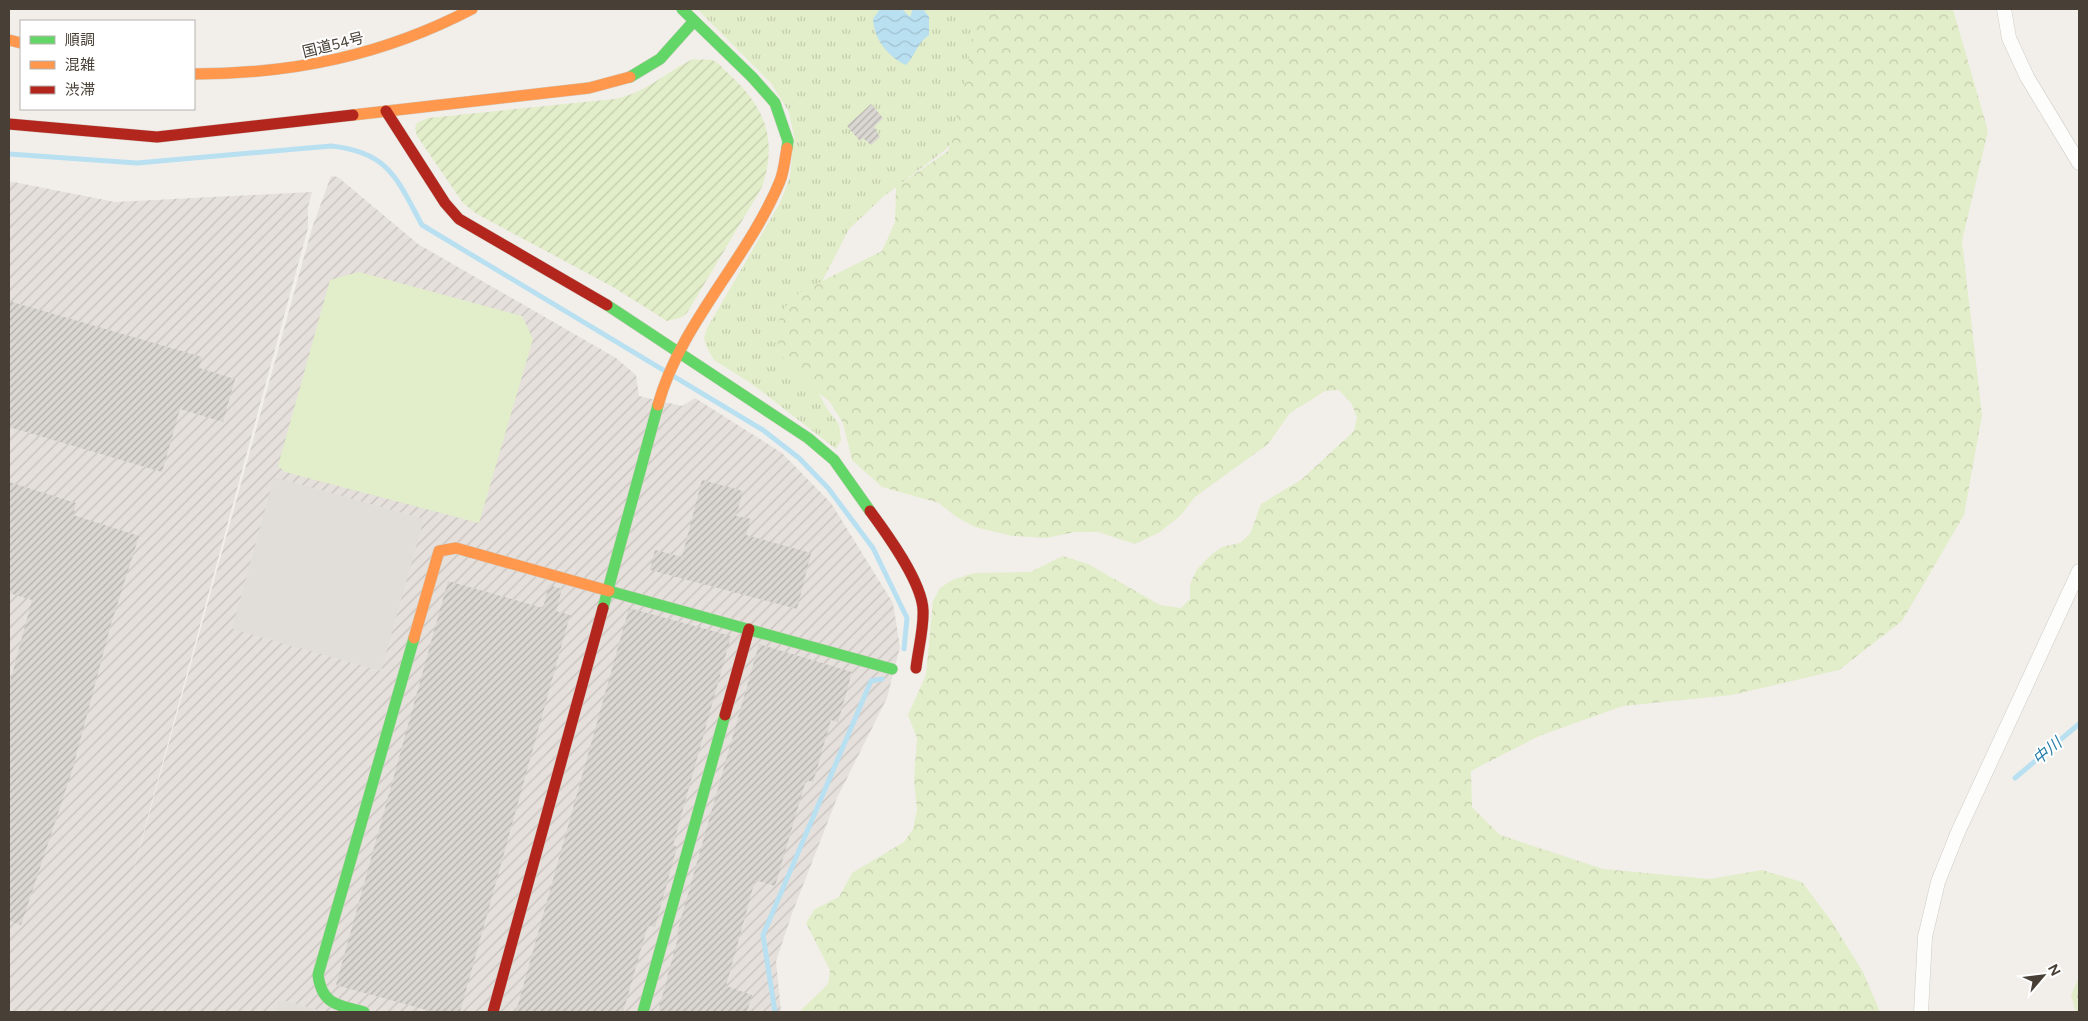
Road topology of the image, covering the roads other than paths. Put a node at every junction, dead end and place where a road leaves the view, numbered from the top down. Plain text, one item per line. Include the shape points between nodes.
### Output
1 (472, 9) edge
2 (682, 9) edge
3 (2004, 9) edge
4 (694, 21) junction
5 (195, 74) edge
6 (386, 111) junction
7 (9, 124) edge
8 (2079, 163) edge
9 (679, 353) junction
10 (2079, 571) edge
11 (608, 590) junction
12 (749, 629) junction
13 (916, 668) dead end
14 (892, 669) dead end
15 (364, 1012) edge
16 (493, 1012) edge
17 (643, 1012) edge
18 (1922, 1012) edge

1 - 5 main road, 国道54号 via 404,39 321,64 273,72
2 - 4 main road
3 - 8 street via 2009,38 2027,77
4 - 6 main road via 651,67 640,75 617,83
4 - 9 main road via 752,77 774,104 788,141 781,180
6 - 7 main road via 156,137
6 - 9 main road via 445,203 459,219 613,308
9 - 11 main road via 663,386
9 - 13 main road via 808,438 834,460 890,538 919,592 923,610
10 - 18 street via 1938,882 1925,937
11 - 12 main road
11 - 15 main road via 456,548 443,549 437,554 318,975 321,992 329,1001
11 - 16 main road
12 - 14 main road
12 - 17 main road

